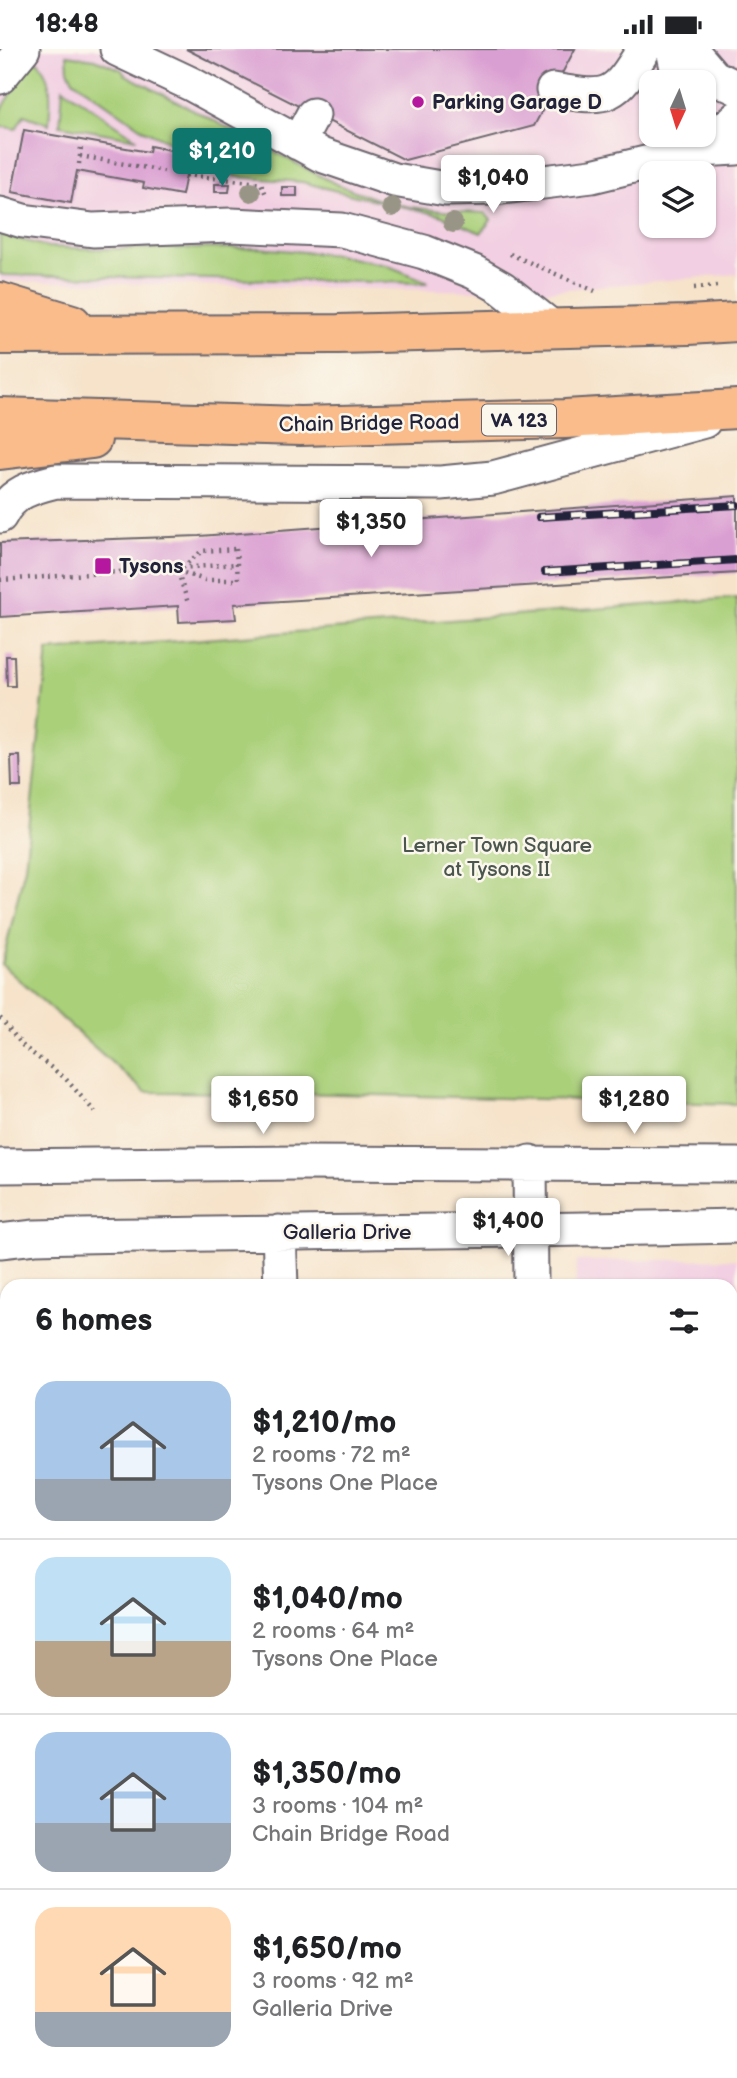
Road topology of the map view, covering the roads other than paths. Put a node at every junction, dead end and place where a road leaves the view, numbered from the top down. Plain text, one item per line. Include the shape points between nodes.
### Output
1 (23, 49) edge
2 (117, 49) edge
3 (644, 49) edge
4 (673, 49) edge
5 (690, 49) edge
6 (677, 70) edge
7 (0, 77) edge
8 (737, 88) edge
9 (553, 90) dead end
10 (737, 118) edge
11 (716, 131) edge
12 (716, 145) edge
13 (682, 147) edge
14 (737, 148) edge
15 (0, 214) edge
16 (0, 302) edge
17 (737, 322) edge
18 (554, 329) junction
19 (103, 334) junction
20 (0, 335) edge
21 (737, 411) edge
22 (0, 417) edge
23 (300, 426) junction
24 (0, 450) edge
25 (0, 516) edge
26 (530, 1162) junction
27 (737, 1165) edge
28 (0, 1166) edge
29 (737, 1226) edge
30 (530, 1231) junction
31 (279, 1232) junction
32 (0, 1241) edge
33 (281, 1279) edge
34 (531, 1279) edge

1 - 7 street
2 - 13 street via 305,129 321,155 394,180 446,189 494,188 593,176
3 - 9 street via 624,81 610,93 585,96
4 - 6 street
5 - 8 street via 714,77
10 - 11 street
12 - 14 street
15 - 18 street via 93,230 231,225 342,230 424,252 474,272
16 - 19 main road
17 - 18 main road
18 - 19 main road
19 - 20 main road
21 - 23 main road, Chain Bridge Road / VA 123
21 - 25 street via 493,478 441,484 56,481 25,489 6,504
22 - 23 main road, Chain Bridge Road / VA 123
23 - 24 main road via 104,437
26 - 27 street
26 - 28 street
26 - 30 street
29 - 30 street, Galleria Drive
30 - 31 street, Galleria Drive
30 - 34 street
31 - 32 street, Galleria Drive
31 - 33 street

